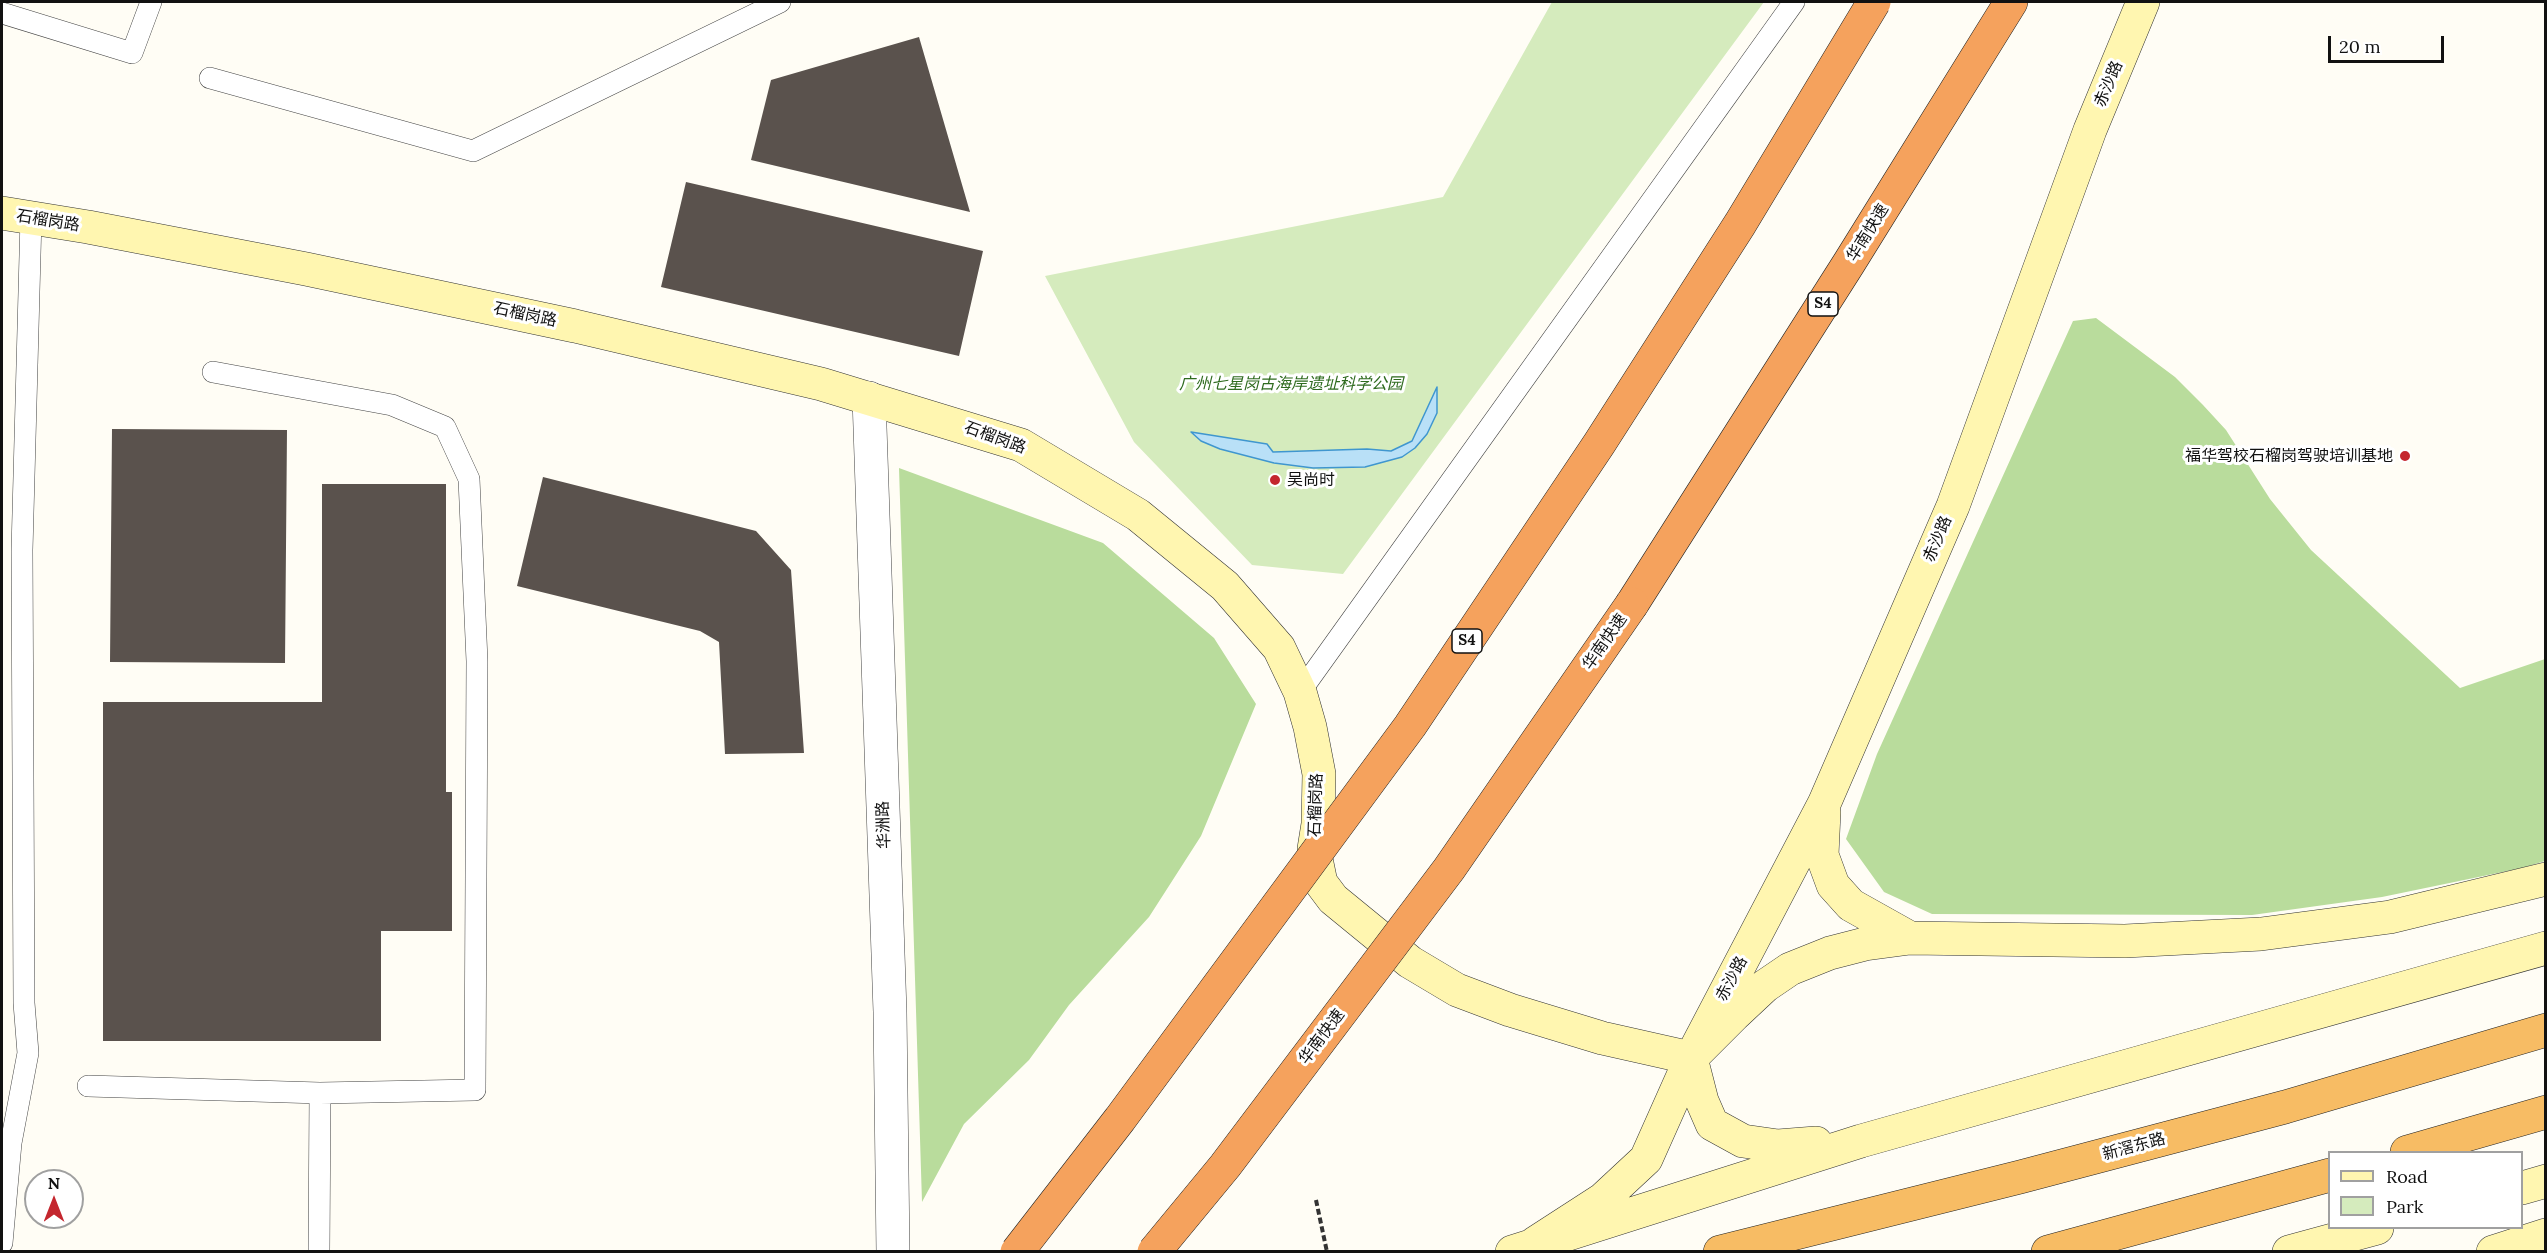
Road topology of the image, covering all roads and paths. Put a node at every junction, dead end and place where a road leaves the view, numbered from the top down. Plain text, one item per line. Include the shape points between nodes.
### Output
1 (151, 2) edge
2 (780, 2) edge
3 (1794, 2) edge
4 (1874, 2) edge
5 (2011, 2) edge
6 (2144, 2) edge
7 (2, 13) edge
8 (210, 78) dead end
9 (16, 216) edge
10 (213, 372) dead end
11 (869, 398) junction
12 (1300, 692) junction
13 (1824, 804) junction
14 (2546, 879) edge
15 (1910, 938) junction
16 (2546, 948) edge
17 (2546, 1030) edge
18 (1691, 1058) junction
19 (88, 1086) dead end
20 (320, 1093) junction
21 (2546, 1112) edge
22 (1861, 1141) junction
23 (2410, 1151) edge
24 (2319, 1178) edge
25 (2546, 1181) edge
26 (2523, 1188) edge
27 (1316, 1200) dead end
28 (2370, 1229) edge
29 (2546, 1235) edge
30 (2, 1243) edge
31 (1523, 1247) edge
32 (319, 1251) edge
33 (893, 1251) edge
34 (1017, 1251) edge
35 (1154, 1251) edge
36 (1327, 1251) edge
37 (1720, 1251) edge
38 (2048, 1251) edge
39 (2289, 1251) edge
40 (2493, 1251) edge

1 - 7 lane via 132,53
2 - 8 lane via 473,151
3 - 12 lane
4 - 34 highway, S4, bridge via 1740,224 1599,444 1410,726 1120,1119
5 - 35 highway, 华南快速 / S4, bridge via 1632,604 1449,869 1225,1166
6 - 13 main road, 赤沙路 via 2090,130 1953,506
9 - 11 main road, 石榴岗路 via 294,267 509,312
9 - 30 lane via 24,1003 28,1053 11,1143
10 - 20 lane via 392,405 445,427 470,479 477,661 475,1090
11 - 12 main road, 石榴岗路 via 1021,445 1138,515 1225,586 1279,648
11 - 33 street, 华洲路 via 890,1012
12 - 18 main road, 石榴岗路 via 1319,774 1314,849 1321,883 1333,899 1410,962 1457,990 1602,1038
13 - 15 main road via 1821,855 1833,885 1851,905
13 - 18 main road, 赤沙路
14 - 15 main road via 2390,917 2261,934 2125,941
15 - 18 main road via 1830,953 1790,969 1765,986
16 - 22 main road
17 - 37 highway, 新滘东路 via 2285,1107
18 - 22 main road via 1712,1124 1743,1141 1778,1146
18 - 31 main road, 赤沙路 via 1646,1159 1603,1199
19 - 20 lane
20 - 32 lane
21 - 23 highway
22 - 31 main road
24 - 38 highway
25 - 26 main road
27 - 36 path
28 - 39 main road
29 - 40 main road

